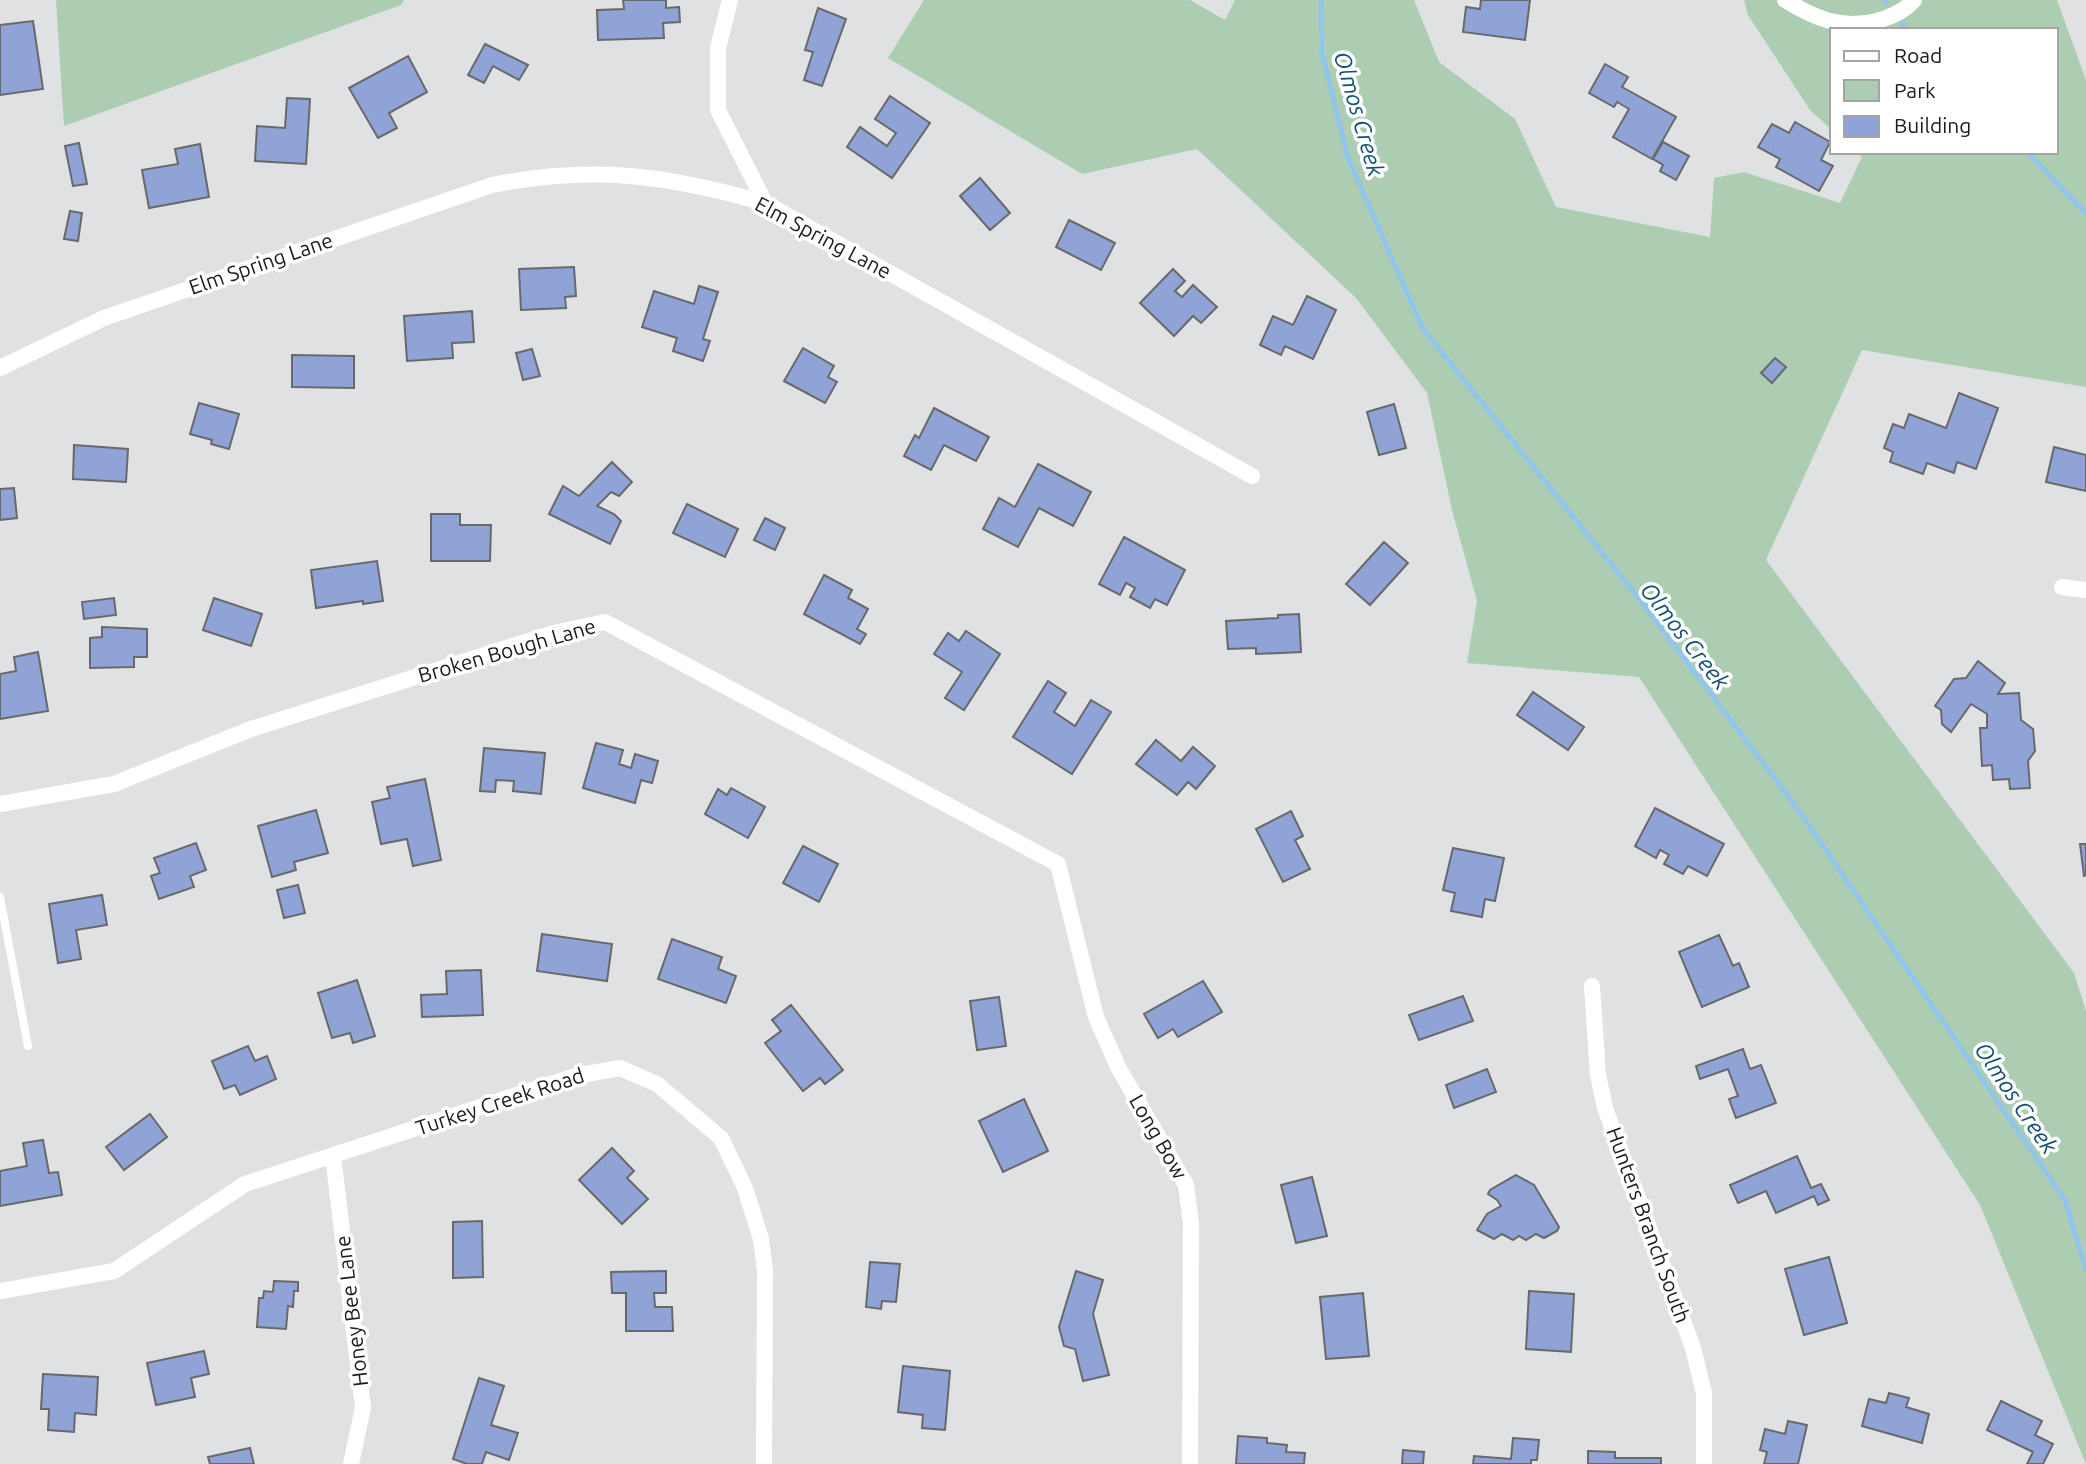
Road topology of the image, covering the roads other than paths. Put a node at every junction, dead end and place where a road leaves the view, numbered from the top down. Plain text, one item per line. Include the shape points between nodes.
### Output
1 (730, 0) edge
2 (1785, 0) edge
3 (1914, 0) edge
4 (765, 203) junction
5 (0, 368) edge
6 (1252, 476) dead end
7 (2062, 587) dead end
8 (2086, 590) edge
9 (0, 804) edge
10 (1058, 864) joint
11 (0, 897) edge
12 (1592, 986) dead end
13 (28, 1046) dead end
14 (333, 1156) junction
15 (0, 1291) edge
16 (351, 1464) edge
17 (764, 1464) edge
18 (1190, 1464) edge
19 (1703, 1464) edge

1 - 4 street via 718,48 718,110
2 - 3 street via 1838,25 1887,18
4 - 5 street, Elm Spring Lane via 706,186 622,174 578,173 492,185 104,318
4 - 6 street, Elm Spring Lane
7 - 8 street
9 - 10 street, Broken Bough Lane via 114,784 251,729 554,633 605,622
10 - 18 street, Long Bow via 1096,1017 1118,1067 1186,1185 1191,1224
11 - 13 lane
12 - 19 street, Hunters Branch South via 1605,1108 1701,1377
14 - 15 street, Turkey Creek Road via 246,1184 114,1271
14 - 16 street, Honey Bee Lane via 363,1407
14 - 17 street, Turkey Creek Road via 575,1076 620,1068 657,1084 721,1138 745,1188 761,1239 765,1271

